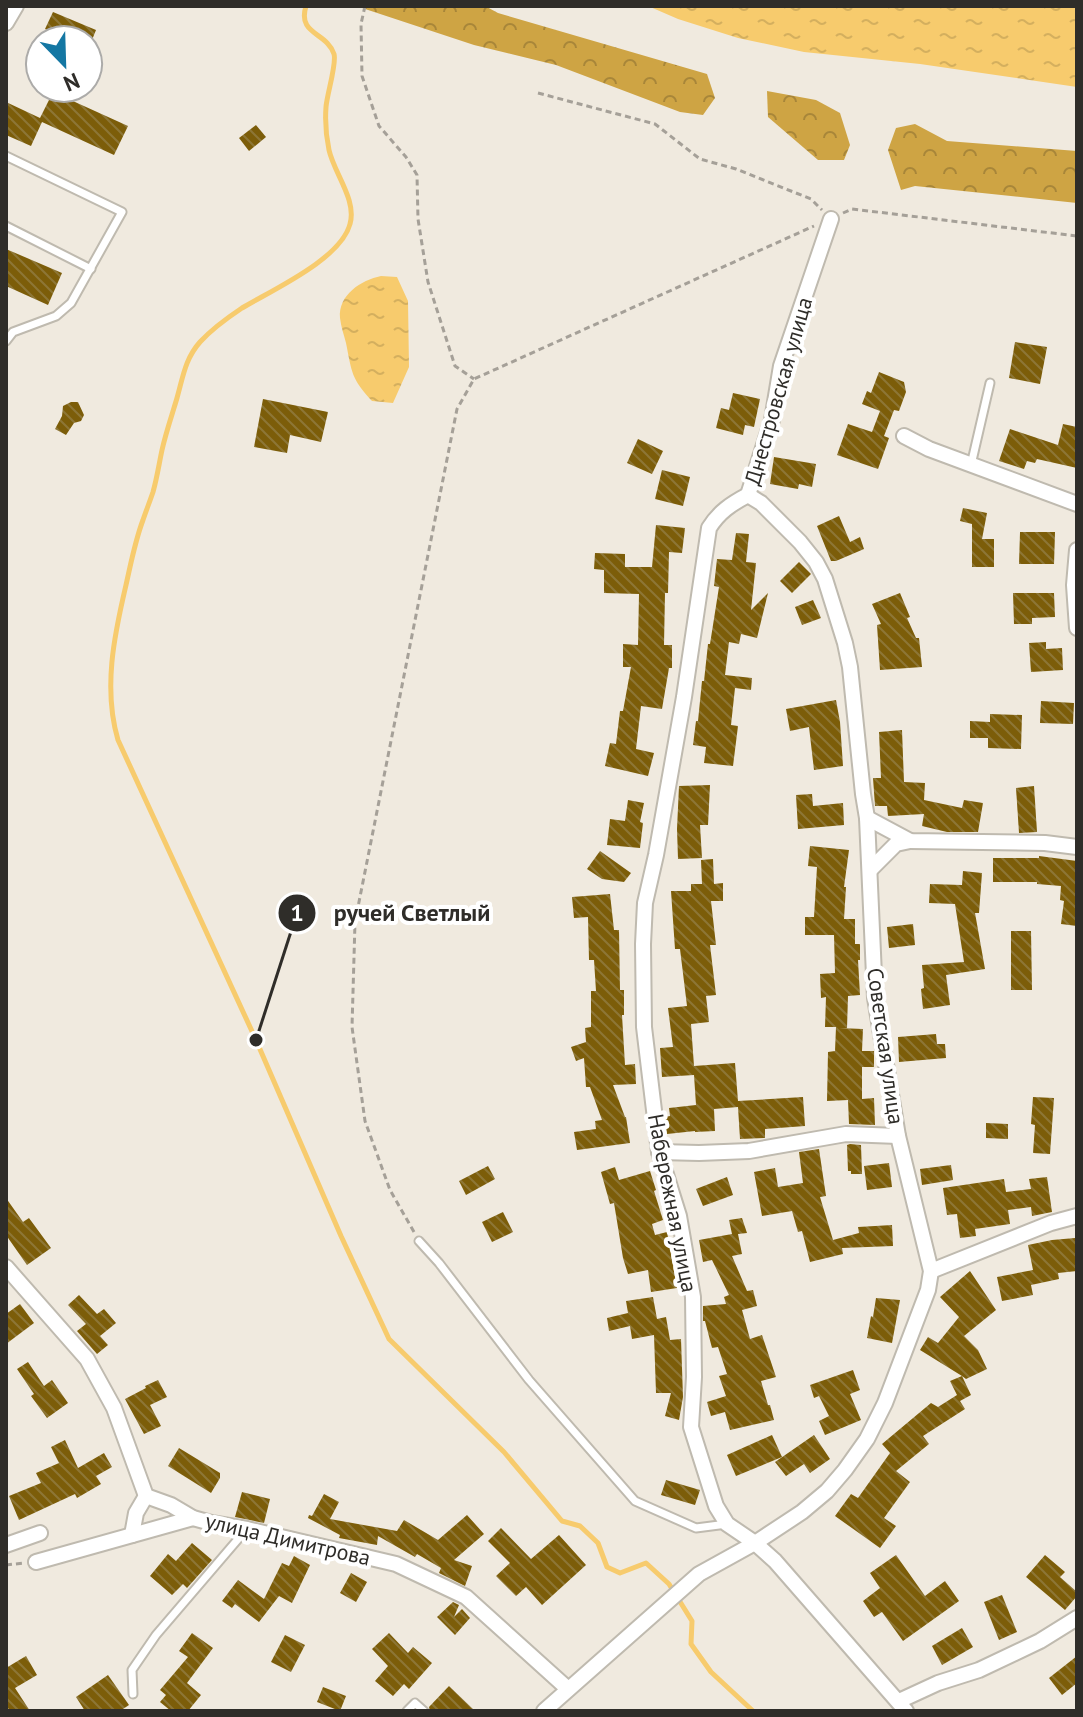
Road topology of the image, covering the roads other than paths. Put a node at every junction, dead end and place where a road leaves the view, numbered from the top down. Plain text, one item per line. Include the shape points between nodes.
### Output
1 (16, 6) edge
2 (6, 23) edge
3 (6, 156) edge
4 (831, 219) road end
5 (6, 226) edge
6 (91, 269) junction
7 (10, 332) edge
8 (6, 341) edge
9 (990, 383) dead end
10 (904, 436) dead end
11 (971, 465) junction
12 (748, 495) junction
13 (1077, 504) edge
14 (1077, 550) edge
15 (1077, 628) edge
16 (867, 818) junction
17 (910, 841) junction
18 (1077, 847) edge
19 (870, 870) junction
20 (898, 1136) junction
21 (659, 1152) junction
22 (1077, 1216) edge
23 (419, 1241) road end
24 (6, 1267) edge
25 (931, 1271) junction
26 (146, 1496) junction
27 (193, 1518) junction
28 (727, 1524) junction
29 (247, 1529) junction
30 (40, 1533) dead end
31 (132, 1535) junction
32 (755, 1543) junction
33 (6, 1545) edge
34 (36, 1562) dead end
35 (1077, 1618) edge
36 (568, 1689) junction
37 (133, 1694) dead end
38 (902, 1706) edge
39 (407, 1711) edge
40 (424, 1711) edge
41 (544, 1711) edge

1 - 2 street
3 - 6 lane via 122,212
4 - 12 street, Днестровская улица via 781,366 772,420
5 - 6 lane
6 - 7 lane via 71,303 56,316
7 - 8 lane
9 - 11 lane
10 - 11 street
11 - 13 street
12 - 16 street, Днестровская улица via 800,542 825,579 850,667
12 - 21 street, Набережная улица via 728,506 709,528 645,903 644,1027
14 - 15 street
16 - 17 street
16 - 19 street, Советская улица
17 - 18 street
17 - 19 street via 896,844
19 - 20 street, Советская улица via 875,998
20 - 21 street via 846,1134 749,1151
20 - 25 street, Советская улица
21 - 28 street, Набережная улица via 679,1216 693,1297 691,1427 716,1506
22 - 25 street
23 - 28 lane via 529,1380 635,1501 696,1528
24 - 26 street via 87,1359 114,1408
25 - 32 street, Советская улица via 909,1341 867,1439 827,1491
26 - 27 street, улица Димитрова
26 - 31 street
27 - 29 street, улица Димитрова
27 - 31 street
28 - 32 street
29 - 36 street, улица Димитрова via 396,1564 466,1597
29 - 37 lane via 156,1635 132,1670
30 - 33 street
31 - 34 street
32 - 36 street via 699,1574
32 - 38 street
35 - 38 street via 979,1670 938,1683
36 - 41 street
39 - 40 lane via 415,1703

